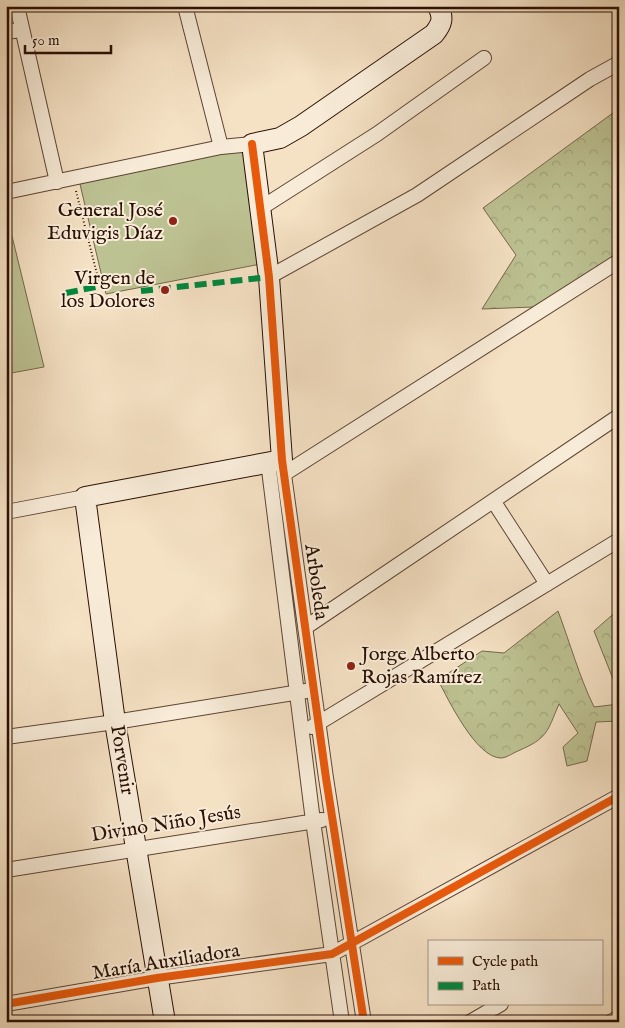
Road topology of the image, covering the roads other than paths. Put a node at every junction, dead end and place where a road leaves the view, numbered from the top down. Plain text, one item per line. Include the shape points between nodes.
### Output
1 (17, 6) edge
2 (184, 6) edge
3 (438, 6) edge
4 (22, 30) junction
5 (6, 32) edge
6 (484, 58) dead end
7 (619, 63) edge
8 (252, 144) junction
9 (221, 147) junction
10 (57, 182) junction
11 (6, 192) edge
12 (260, 208) junction
13 (619, 261) edge
14 (269, 276) junction
15 (619, 416) edge
16 (278, 466) junction
17 (85, 497) junction
18 (494, 502) junction
19 (6, 512) edge
20 (619, 540) edge
21 (547, 584) junction
22 (306, 627) junction
23 (314, 689) junction
24 (297, 692) junction
25 (116, 722) junction
26 (318, 723) junction
27 (302, 733) junction
28 (6, 737) edge
29 (619, 796) edge
30 (332, 818) junction
31 (313, 821) junction
32 (136, 848) junction
33 (6, 870) edge
34 (352, 944) junction
35 (332, 954) junction
36 (157, 978) junction
37 (6, 1004) edge
38 (498, 1006) edge
39 (619, 1017) edge
40 (165, 1022) edge
41 (342, 1022) edge
42 (364, 1022) edge
43 (470, 1022) edge
44 (611, 1022) edge

1 - 4 street
2 - 9 street
3 - 8 street via 442,14 441,25 434,34 301,126 280,138
4 - 5 street
4 - 10 street
6 - 12 street via 377,134
7 - 14 street via 417,195
8 - 9 street
8 - 12 street, Arboleda
9 - 10 street
10 - 11 street
12 - 14 street, Arboleda
13 - 16 street
14 - 16 street, Arboleda via 278,375
15 - 18 street
16 - 17 street
16 - 22 street, Arboleda
16 - 24 street, Arboleda
17 - 19 street
17 - 25 street, Porvenir
18 - 21 street
18 - 22 street
20 - 21 street
21 - 26 street
22 - 23 street, Arboleda
23 - 24 street
23 - 26 street, Arboleda
24 - 25 street
24 - 27 street, Arboleda
25 - 28 street
25 - 32 street, Porvenir
26 - 27 street
26 - 30 street, Arboleda
27 - 31 street, Arboleda
29 - 34 street, María Auxiliadora
30 - 31 street, Divino Niño Jesús
30 - 34 street, Arboleda
31 - 32 street, Divino Niño Jesús
31 - 35 street, Arboleda
32 - 33 street, Divino Niño Jesús
32 - 36 street, Porvenir
34 - 35 street, María Auxiliadora
34 - 42 street, Arboleda
35 - 36 street, María Auxiliadora
35 - 41 street, Arboleda
36 - 37 street, María Auxiliadora
36 - 40 street, Porvenir
38 - 43 street
39 - 44 street

